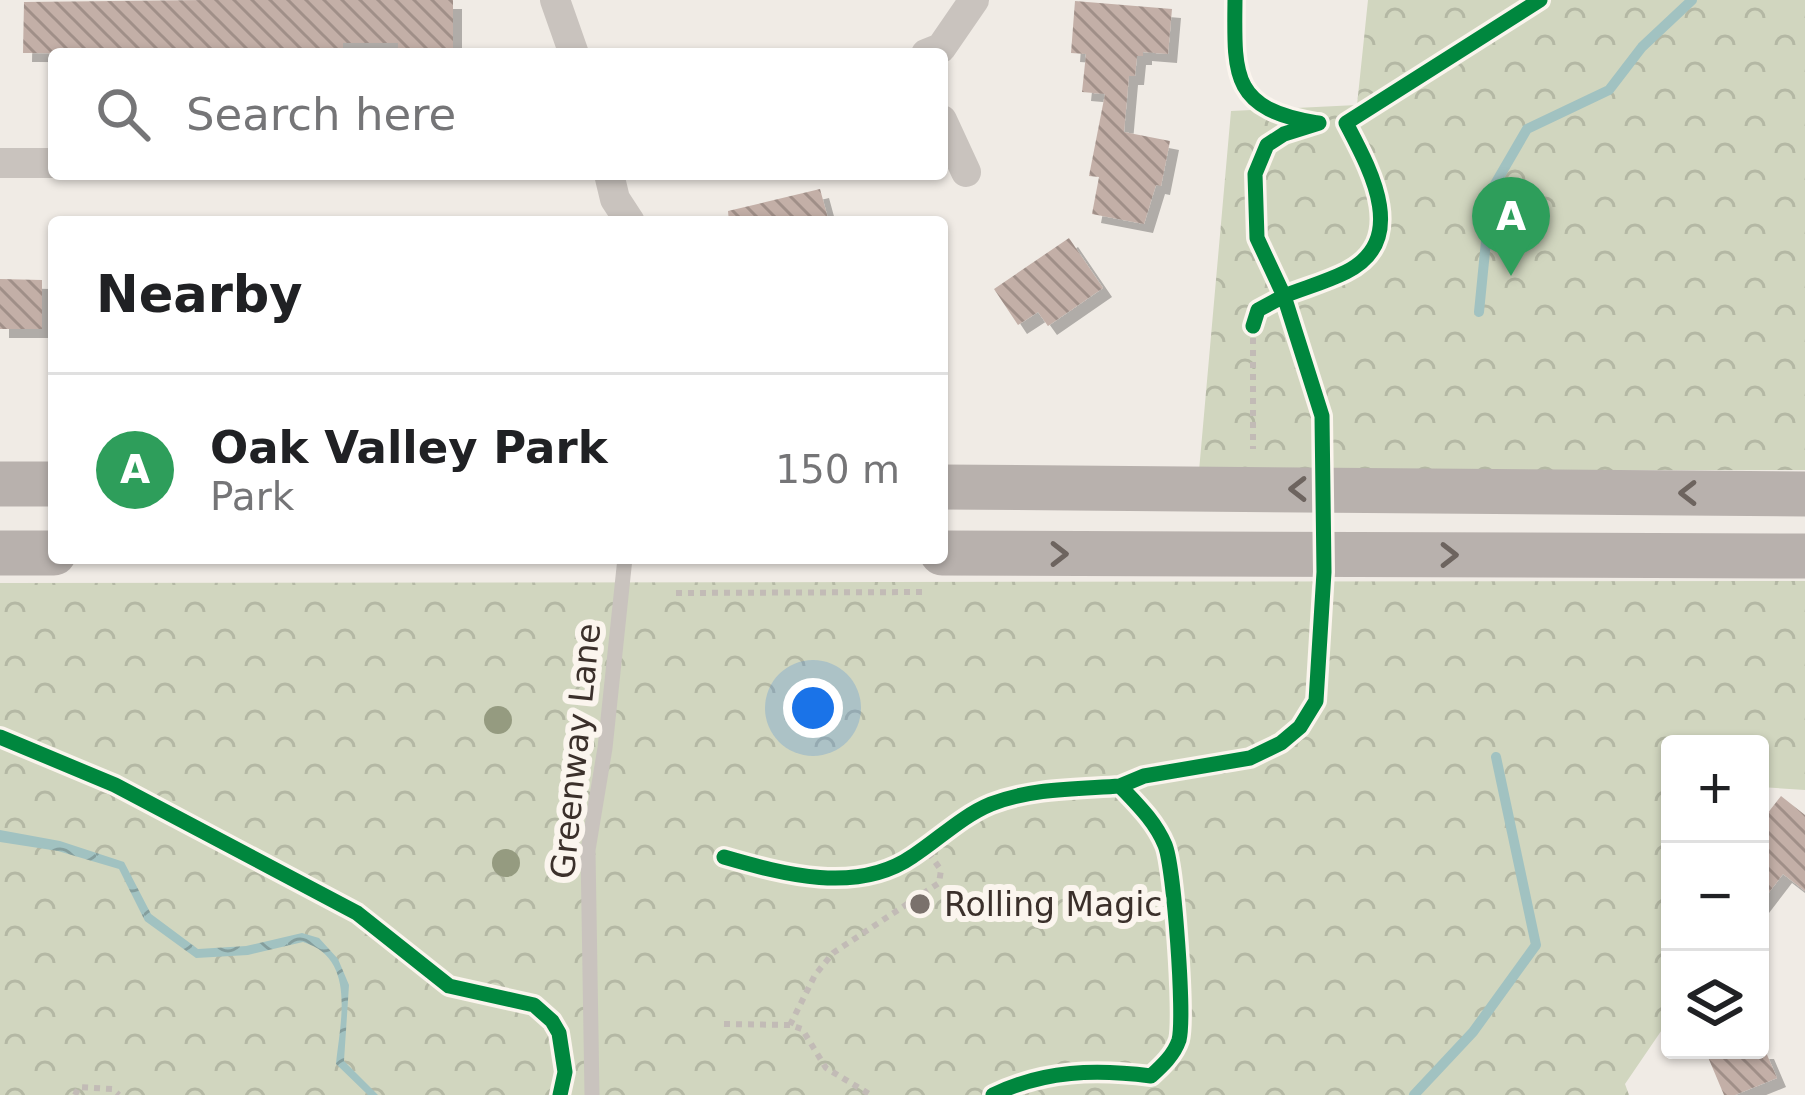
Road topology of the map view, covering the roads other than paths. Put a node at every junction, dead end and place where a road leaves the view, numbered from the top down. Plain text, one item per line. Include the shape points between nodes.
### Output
1 (555, 0) edge
2 (974, 0) edge
3 (572, 48) edge
4 (940, 48) edge
5 (948, 133) edge
6 (0, 163) edge
7 (48, 164) edge
8 (966, 172) dead end
9 (0, 484) edge
10 (48, 484) edge
11 (948, 487) edge
12 (1805, 494) edge
13 (0, 553) edge
14 (48, 553) edge
15 (948, 554) edge
16 (1805, 556) edge
17 (624, 564) edge
18 (592, 1095) edge

1 - 3 street
2 - 4 street
5 - 8 street
6 - 7 street
9 - 10 main road
12 -> 11 main road
13 - 14 main road
15 -> 16 main road
17 - 18 lane, Greenway Lane via 588,850

